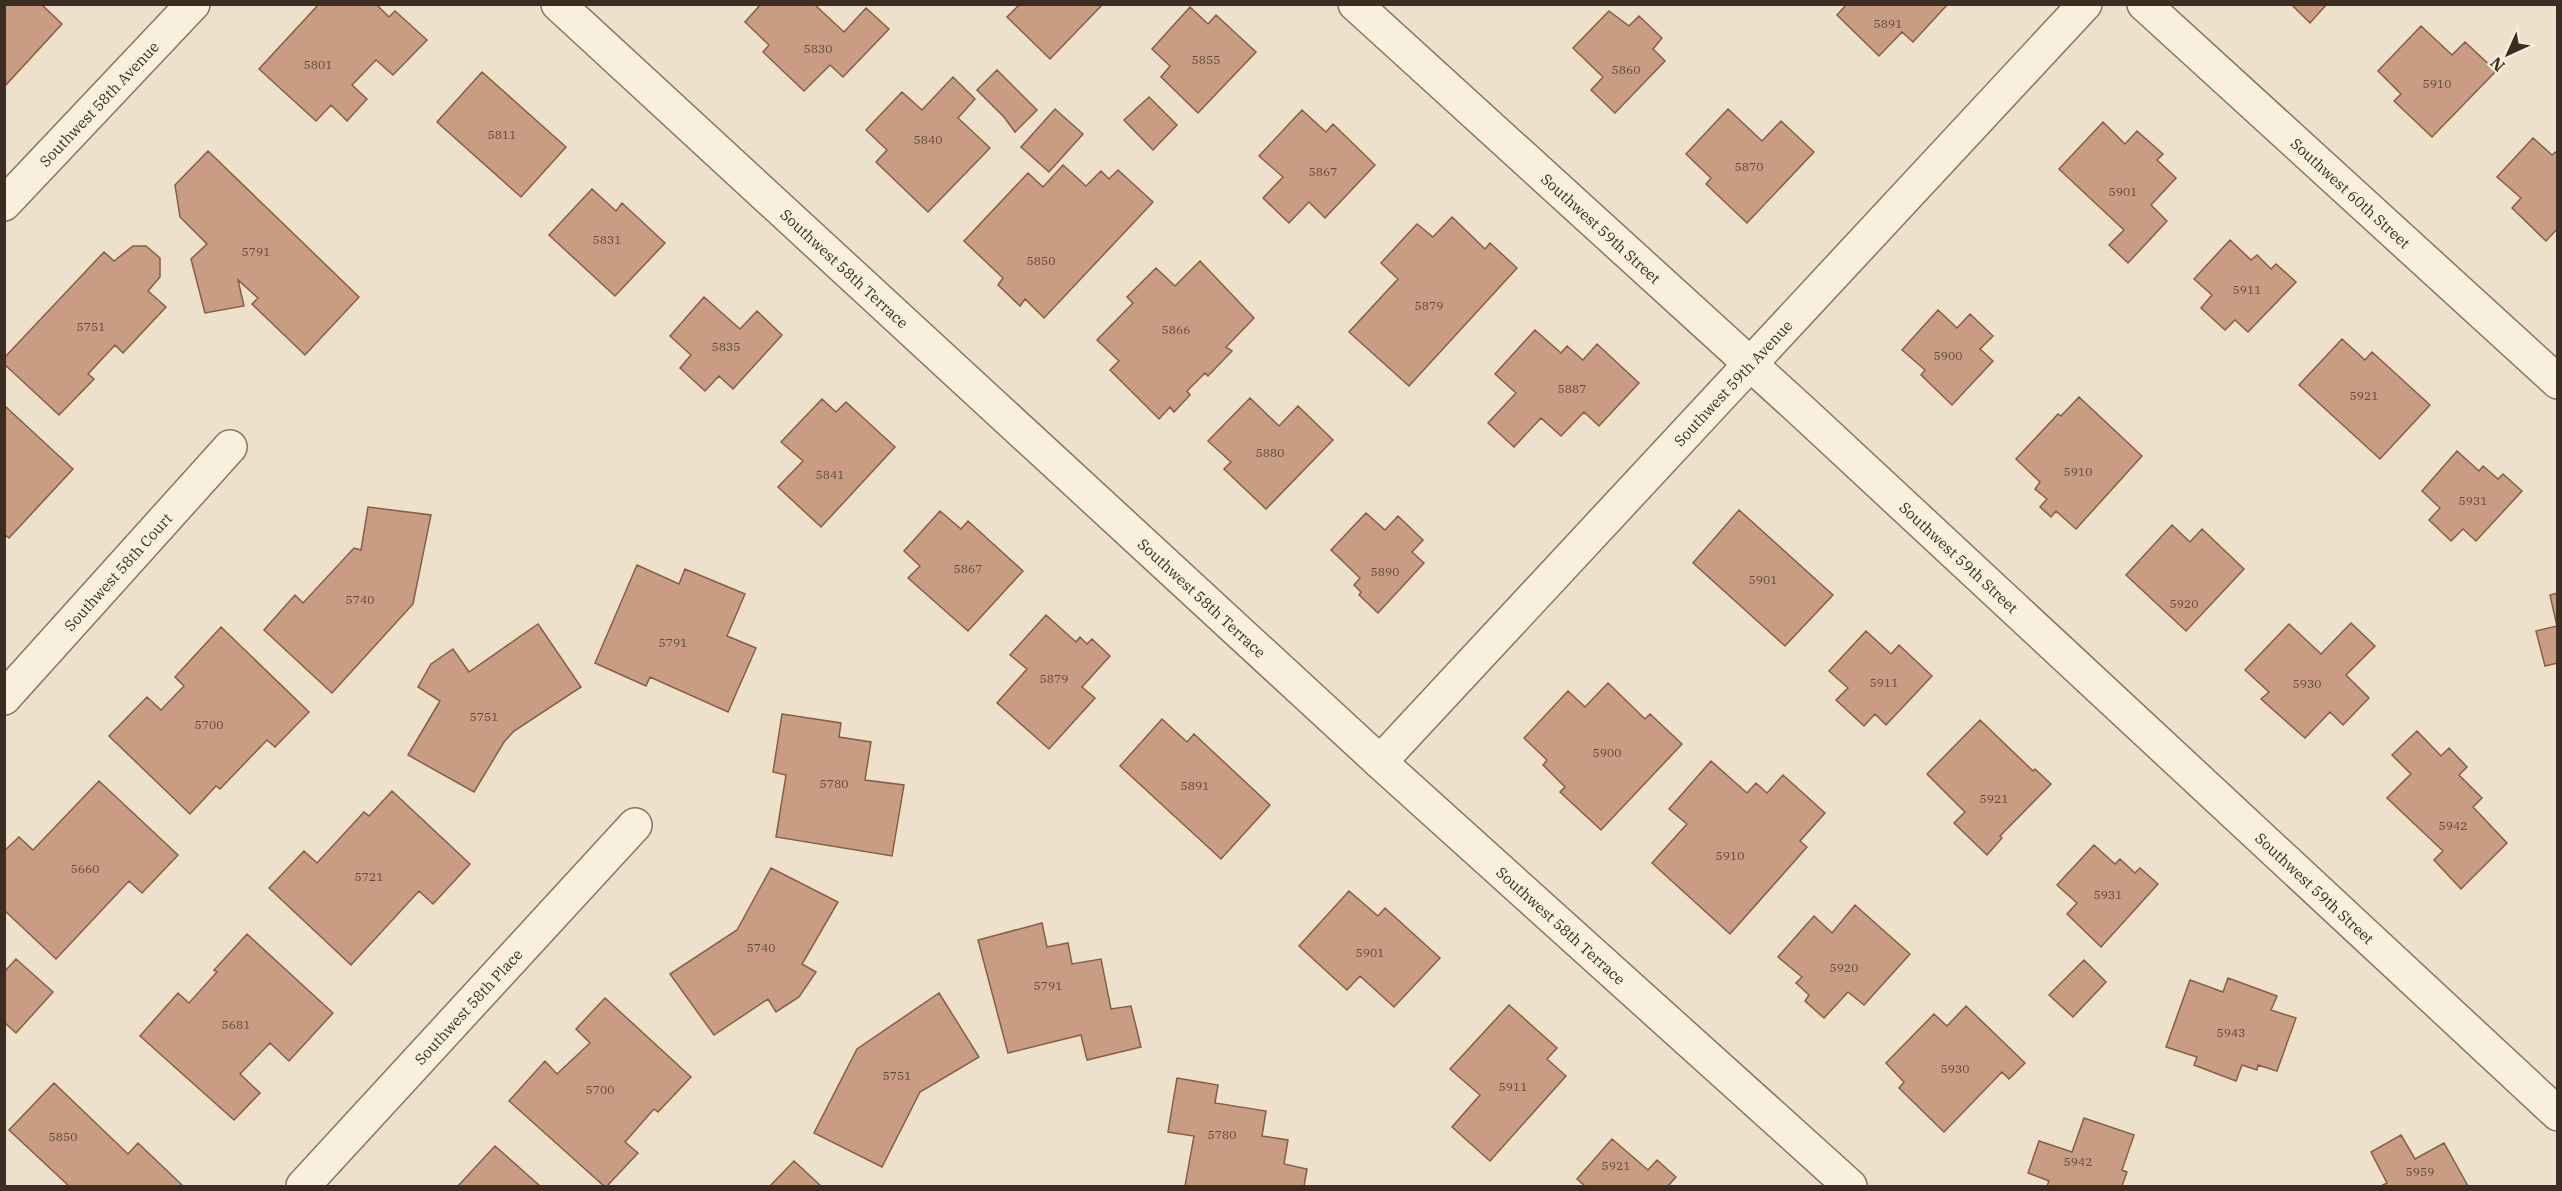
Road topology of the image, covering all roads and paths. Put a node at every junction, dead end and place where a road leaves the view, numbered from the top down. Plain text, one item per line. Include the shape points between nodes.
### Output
1 (193, 4) edge
2 (558, 4) edge
3 (1355, 4) edge
4 (2085, 4) edge
5 (2144, 4) edge
6 (4, 204) edge
7 (1751, 364) junction
8 (2558, 382) edge
9 (230, 447) dead end
10 (4, 698) edge
11 (1380, 762) junction
12 (635, 825) dead end
13 (2558, 1114) edge
14 (303, 1186) edge
15 (1850, 1186) edge

1 - 6 street, Southwest 58th Avenue
2 - 11 street, Southwest 58th Terrace
3 - 7 street, Southwest 59th Street
4 - 7 street, Southwest 59th Avenue
5 - 8 street, Southwest 60th Street
7 - 11 street, Southwest 59th Avenue
7 - 13 street, Southwest 59th Street
9 - 10 street, Southwest 58th Court
11 - 15 street, Southwest 58th Terrace
12 - 14 street, Southwest 58th Place

